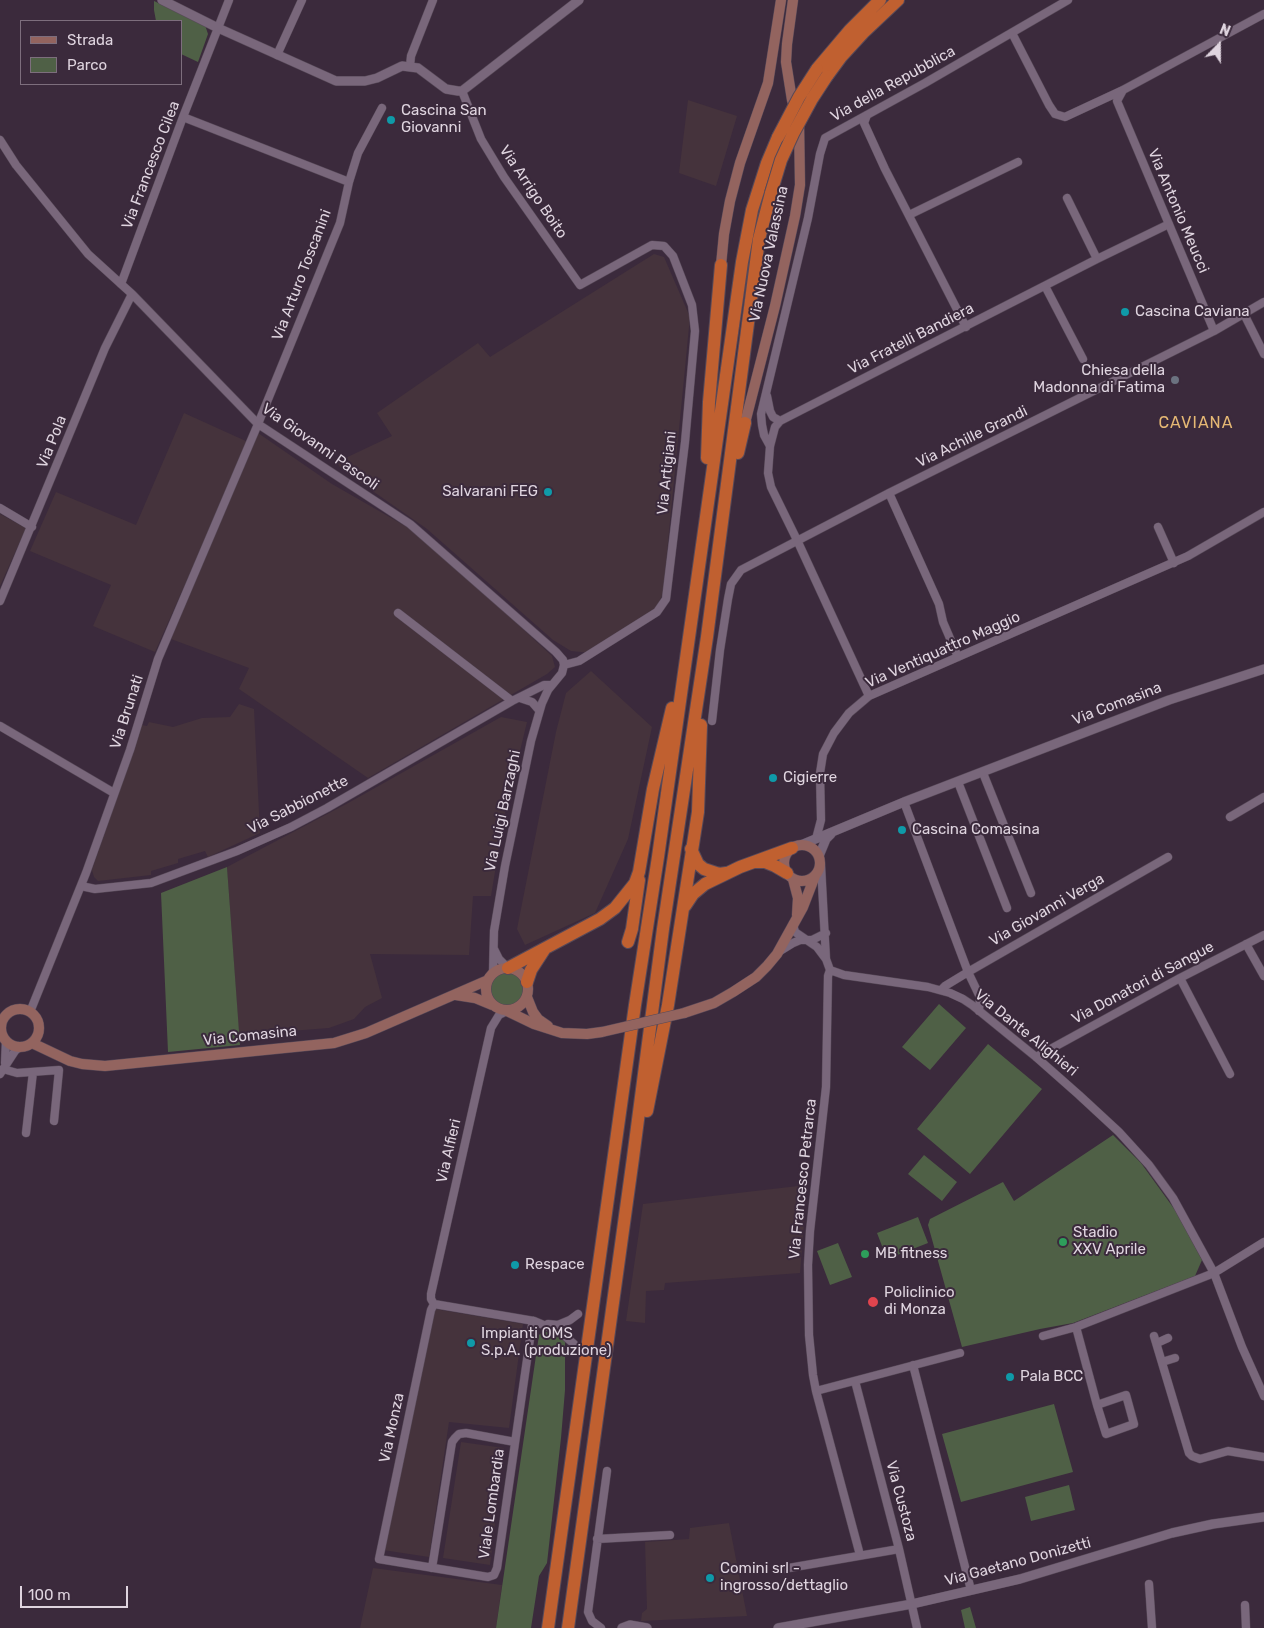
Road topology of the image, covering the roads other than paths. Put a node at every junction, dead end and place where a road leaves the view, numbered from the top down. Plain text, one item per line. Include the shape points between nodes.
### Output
1 (162, 0) edge
2 (229, 0) edge
3 (302, 0) edge
4 (433, 0) edge
5 (579, 0) edge
6 (773, 0) edge
7 (780, 0) edge
8 (880, 0) edge
9 (898, 0) edge
10 (1068, 0) edge
11 (793, 1) edge
12 (1264, 14) edge
13 (218, 28) junction
14 (1012, 33) junction
15 (773, 45) junction
16 (277, 55) junction
17 (410, 66) junction
18 (822, 73) junction
19 (1123, 90) junction
20 (462, 91) junction
21 (382, 108) dead end
22 (867, 115) junction
23 (183, 117) junction
24 (0, 140) edge
25 (1018, 162) dead end
26 (349, 182) junction
27 (1067, 198) dead end
28 (909, 215) junction
29 (1169, 224) junction
30 (652, 245) joint
31 (1097, 259) junction
32 (721, 265) joint
33 (121, 284) junction
34 (1045, 286) junction
35 (132, 294) junction
36 (1264, 302) edge
37 (1244, 314) junction
38 (966, 327) junction
39 (1214, 331) junction
40 (1264, 354) edge
41 (1083, 359) dead end
42 (766, 393) junction
43 (780, 421) junction
44 (745, 423) joint
45 (258, 424) junction
46 (770, 446) junction
47 (889, 493) junction
48 (0, 508) edge
49 (1264, 512) edge
50 (706, 520) junction
51 (32, 527) junction
52 (1158, 527) dead end
53 (720, 536) junction
54 (797, 540) junction
55 (1174, 562) junction
56 (0, 601) edge
57 (398, 612) dead end
58 (707, 637) junction
59 (958, 656) junction
60 (685, 663) junction
61 (564, 665) junction
62 (1264, 669) edge
63 (551, 685) junction
64 (869, 696) junction
65 (520, 698) junction
66 (512, 701) junction
67 (540, 710) junction
68 (712, 721) dead end
69 (0, 726) edge
70 (983, 773) junction
71 (958, 782) junction
72 (114, 793) junction
73 (1264, 798) edge
74 (904, 802) junction
75 (1230, 817) dead end
76 (835, 831) junction
77 (816, 839) junction
78 (796, 846) junction
79 (691, 848) junction
80 (1168, 856) dead end
81 (820, 861) junction
82 (753, 862) junction
83 (640, 872) junction
84 (726, 873) junction
85 (790, 876) junction
86 (815, 876) junction
87 (81, 886) junction
88 (1031, 893) dead end
89 (1007, 908) dead end
90 (682, 913) junction
91 (795, 920) junction
92 (826, 933) junction
93 (1264, 934) edge
94 (806, 940) junction
95 (628, 942) dead end
96 (1246, 944) junction
97 (493, 945) junction
98 (547, 946) junction
99 (777, 954) junction
100 (826, 958) junction
101 (508, 968) junction
102 (830, 970) junction
103 (968, 972) junction
104 (490, 976) junction
105 (1264, 976) edge
106 (1180, 978) junction
107 (527, 982) junction
108 (941, 990) junction
109 (455, 995) junction
110 (527, 997) junction
111 (492, 1005) junction
112 (507, 1011) junction
113 (979, 1011) junction
114 (30, 1012) junction
115 (1, 1015) edge
116 (562, 1033) junction
117 (6, 1040) junction
118 (34, 1041) junction
119 (20, 1047) junction
120 (1036, 1057) junction
121 (2, 1070) edge
122 (32, 1072) junction
123 (1230, 1074) dead end
124 (54, 1121) dead end
125 (26, 1133) dead end
126 (633, 1158) junction
127 (1264, 1242) edge
128 (1214, 1273) junction
129 (434, 1304) junction
130 (578, 1314) dead end
131 (534, 1321) junction
132 (542, 1324) junction
133 (1076, 1327) junction
134 (1043, 1336) dead end
135 (1168, 1338) dead end
136 (574, 1344) dead end
137 (960, 1353) dead end
138 (1175, 1358) dead end
139 (1162, 1362) junction
140 (912, 1365) junction
141 (855, 1381) junction
142 (816, 1391) junction
143 (1264, 1394) edge
144 (1098, 1406) junction
145 (515, 1442) junction
146 (1264, 1457) edge
147 (606, 1471) dead end
148 (1264, 1517) edge
149 (670, 1535) dead end
150 (597, 1539) junction
151 (899, 1549) junction
152 (860, 1555) junction
153 (379, 1559) joint
154 (432, 1568) junction
155 (783, 1569) dead end
156 (1149, 1584) dead end
157 (971, 1590) junction
158 (912, 1604) junction
159 (1245, 1605) dead end
160 (548, 1628) edge
161 (568, 1628) edge
162 (601, 1628) edge
163 (620, 1628) edge
164 (647, 1628) edge
165 (778, 1628) edge
166 (917, 1628) edge
167 (1152, 1628) edge
168 (1246, 1628) edge

1 - 13 street
2 - 13 street, Via Francesco Cilea
3 - 16 street
4 - 17 street
5 - 20 street
6 - 15 main road
7 - 15 main road
8 - 18 highway via 833,48
9 - 18 highway
10 - 14 street, Via della Repubblica
11 - 44 main road, Via Nuova Valassina via 786,62 799,121 800,184 775,306
12 - 19 street
13 - 16 street
13 - 23 street, Via Francesco Cilea
14 - 19 street via 1055,114 1065,117
14 - 22 street, Via della Repubblica
15 - 32 main road via 768,83 730,201
16 - 17 street via 336,81 365,81 402,66
17 - 20 street via 454,92
18 - 50 highway, bridge via 795,104 778,137 748,226
18 - 53 highway, bridge via 781,160 759,239
19 - 29 street, Via Antonio Meucci via 1117,101
20 - 30 street, Via Arrigo Boito via 480,139 580,284
21 - 26 street, Via Arturo Toscanini via 358,153
22 - 28 street via 864,123
22 - 42 street, Via della Repubblica via 822,141 808,218
23 - 26 street
23 - 33 street, Via Francesco Cilea
24 - 33 street, Via Giovanni Pascoli via 16,165 88,254
25 - 28 street
26 - 45 street, Via Arturo Toscanini via 340,223
27 - 31 street
28 - 38 street
29 - 31 street, Via Fratelli Bandiera
29 - 39 street, Via Antonio Meucci
30 - 61 street, Via Artigiani via 664,246 673,256 692,305 695,331 666,599 657,612 579,661
31 - 34 street, Via Fratelli Bandiera
32 - 50 highway via 709,402
33 - 35 street, Via Giovanni Pascoli
34 - 38 street, Via Fratelli Bandiera
34 - 41 street
35 - 45 street, Via Giovanni Pascoli
35 - 51 street, Via Pola via 105,348
36 - 37 street, Via Achille Grandi
37 - 39 street, Via Achille Grandi
37 - 40 street
38 - 43 street, Via Fratelli Bandiera
39 - 47 street, Via Achille Grandi
42 - 43 street via 773,417
42 - 46 street, Via della Repubblica via 762,425
43 - 46 street
44 - 53 highway
45 - 61 street, Via Giovanni Pascoli via 410,524 556,652
45 - 72 street, Via Brunati via 158,659
46 - 54 street via 768,473 771,487
47 - 54 street, Via Achille Grandi
47 - 59 street via 939,604
48 - 51 street
49 - 55 street, Via Ventiquattro Maggio
50 - 60 highway
51 - 56 street, Via Pola
52 - 55 street
53 - 58 highway
54 - 64 street
54 - 68 street, Via Achille Grandi via 747,566 731,584
55 - 59 street, Via Ventiquattro Maggio
57 - 66 street
58 - 79 highway via 709,650 700,746 699,798
58 - 126 highway via 663,929
59 - 64 street, Via Ventiquattro Maggio
60 - 83 highway via 653,789
60 - 160 highway
61 - 63 street via 562,673
62 - 70 street, Via Comasina via 1169,700
63 - 65 street, Via Sabbionette via 544,685
63 - 67 street, Via Luigi Barzaghi
64 - 77 street, Via Ventiquattro Maggio via 849,713 824,754 820,773 821,820
65 - 66 street, Via Sabbionette
65 - 67 street via 532,702
66 - 87 street, Via Sabbionette via 327,808 237,851 151,883 95,889
67 - 97 street, Via Luigi Barzaghi via 505,866
69 - 72 street
70 - 71 street, Via Comasina
70 - 88 street
71 - 74 street, Via Comasina
71 - 89 street
72 - 87 street, Via Brunati
73 - 75 street
74 - 76 street, Via Comasina
74 - 103 street
76 - 77 street, Via Comasina
76 - 81 street via 826,840
77 - 78 street, Via Comasina
78 - 81 main road via 812,848
78 - 82 highway
78 - 85 main road via 785,857
79 - 84 highway via 704,869
79 - 90 highway
80 - 103 street, Via Giovanni Verga
81 - 86 main road
81 - 92 street
82 - 84 highway
82 - 85 highway via 765,862
83 - 95 highway
83 - 98 highway via 622,901 608,913
84 - 90 highway via 693,894
85 - 86 main road via 804,882
85 - 91 main road via 798,898
86 - 91 main road
87 - 114 street, Via Brunati
90 - 126 highway via 660,1050 643,1129
91 - 94 street via 795,932
91 - 99 main road
92 - 94 street
92 - 100 street
93 - 96 street, Via Donatori di Sangue
94 - 99 street via 793,943
94 - 100 street
96 - 105 street
96 - 106 street, Via Donatori di Sangue
97 - 101 street via 499,959
97 - 104 street, Via Luigi Barzaghi
98 - 101 highway
98 - 107 highway
99 - 116 main road, bridge via 756,977 714,1003 602,1032
100 - 102 street
101 - 104 main road via 497,970
101 - 107 main road via 519,972
102 - 108 street, Via Dante Alighieri
102 - 142 street, Via Francesco Petrarca via 826,1087 808,1260 808,1335
103 - 108 street, Via Giovanni Verga
103 - 113 street via 980,997
104 - 109 main road, Via Comasina
104 - 111 main road via 486,993
106 - 120 street, Via Donatori di Sangue
106 - 123 street
107 - 110 main road
108 - 113 street, Via Dante Alighieri
109 - 111 main road
109 - 118 main road, Via Comasina via 366,1033 334,1043 105,1066 70,1061
110 - 112 main road via 519,1007
110 - 116 main road via 538,1019
111 - 112 main road
112 - 116 main road
112 - 129 street, Via Alfieri via 499,1015 491,1028 431,1294
113 - 120 street, Via Dante Alighieri
114 - 115 main road via 24,1010
114 - 118 main road, Via Comasina via 39,1027
115 - 117 main road
117 - 119 main road
117 - 121 street
118 - 119 main road
119 - 121 street
120 - 128 street, Via Dante Alighieri via 1121,1134 1149,1164 1174,1198
121 - 122 street
122 - 124 street via 59,1070
122 - 125 street
126 - 161 highway
127 - 128 street
128 - 133 street
128 - 143 street, Via Dante Alighieri
129 - 131 street
129 - 153 street, Via Monza
130 - 132 street via 558,1325
131 - 132 street
131 - 145 street, Viale Lombardia
132 - 136 street via 560,1332
133 - 134 street
133 - 144 street
135 - 139 street via 1156,1339
137 - 140 street
138 - 139 street
139 - 146 street via 1192,1456 1200,1459 1228,1451
140 - 141 street
140 - 157 street
141 - 142 street
141 - 151 street, Via Custoza
142 - 152 street, Via Francesco Petrarca
144 - 144 street via 1106,1434 1134,1424 1126,1395
145 - 154 street via 466,1433 454,1438
145 - 154 street, Viale Lombardia via 494,1575 488,1577
147 - 150 street
148 - 157 street, Via Gaetano Donizetti via 1172,1532 1020,1579
149 - 150 street
150 - 162 street via 588,1612 592,1621
151 - 152 street
151 - 158 street, Via Custoza
152 - 155 street
153 - 154 street, Viale Lombardia
156 - 167 street
157 - 158 street, Via Gaetano Donizetti
158 - 165 street, Via Gaetano Donizetti
158 - 166 street, Via Custoza
159 - 168 street
163 - 164 street via 630,1625

